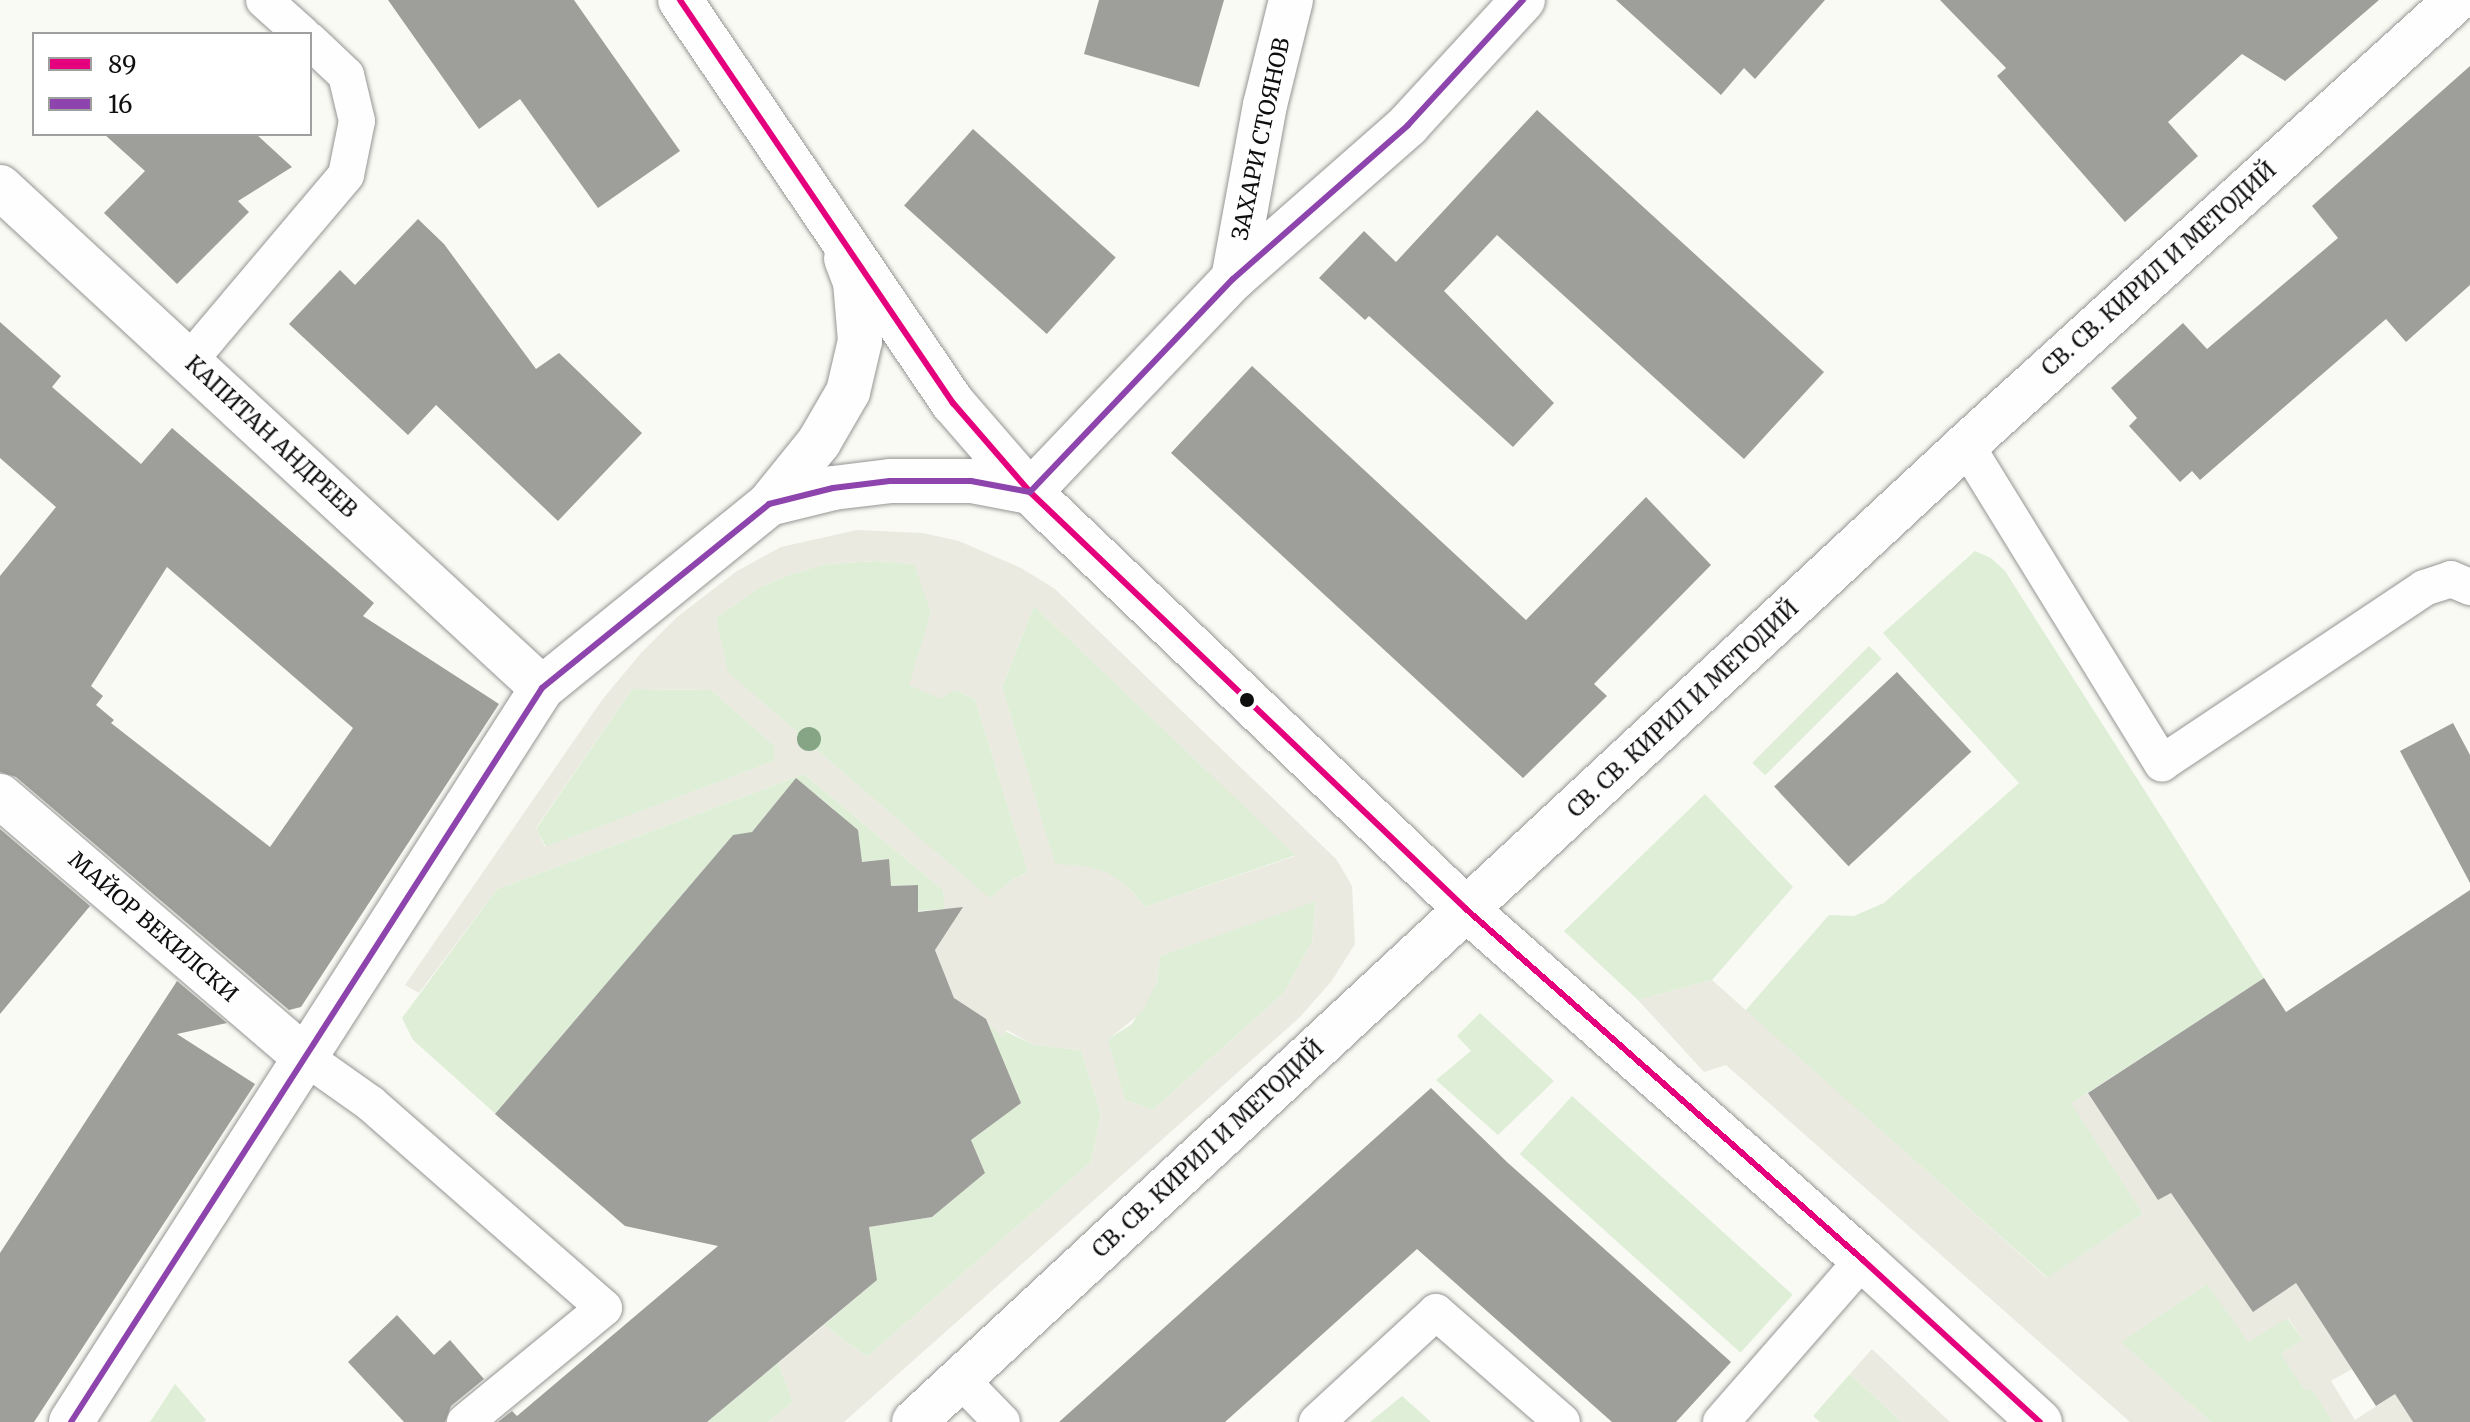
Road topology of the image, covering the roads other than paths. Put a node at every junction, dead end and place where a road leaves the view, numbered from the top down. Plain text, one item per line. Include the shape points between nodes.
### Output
1 (264, 0) edge
2 (680, 0) edge
3 (1291, 0) edge
4 (1523, 0) edge
5 (2456, 0) edge
6 (300, 32) edge
7 (312, 43) edge
8 (0, 187) edge
9 (833, 226) junction
10 (1233, 279) junction
11 (189, 361) junction
12 (1966, 445) junction
13 (1030, 492) junction
14 (769, 504) junction
15 (2470, 587) edge
16 (542, 688) junction
17 (0, 796) edge
18 (1466, 909) junction
19 (305, 1057) junction
20 (1863, 1260) junction
21 (960, 1379) junction
22 (71, 1422) edge
23 (465, 1422) edge
24 (914, 1422) edge
25 (1002, 1422) edge
26 (1317, 1422) edge
27 (1562, 1422) edge
28 (1721, 1422) edge
29 (2040, 1422) edge

1 - 6 lane
2 - 9 street
3 - 10 street, ЗАХАРИ СТОЯНОВ via 1265,105
4 - 10 street via 1408,125
5 - 12 street, СВ. СВ. КИРИЛ И МЕТОДИЙ
7 - 11 lane via 346,75 357,121 346,175
8 - 11 street, КАПИТАН АНДРЕЕВ
9 - 13 street via 953,403
9 - 14 street via 855,282 860,341 848,392 819,442
10 - 13 street
11 - 16 street, КАПИТАН АНДРЕЕВ
12 - 15 lane via 2162,763 2424,588 2451,579
12 - 18 street, СВ. СВ. КИРИЛ И МЕТОДИЙ
13 - 14 street via 971,481 890,481
13 - 18 street
14 - 16 street
16 - 19 street
17 - 19 street, МАЙОР ВЕКИЛСКИ
18 - 20 street
18 - 21 street, СВ. СВ. КИРИЛ И МЕТОДИЙ
19 - 22 street
19 - 23 lane via 370,1103 604,1308
20 - 28 lane
20 - 29 street
21 - 24 street, СВ. СВ. КИРИЛ И МЕТОДИЙ
21 - 25 lane
26 - 27 lane via 1436,1312

